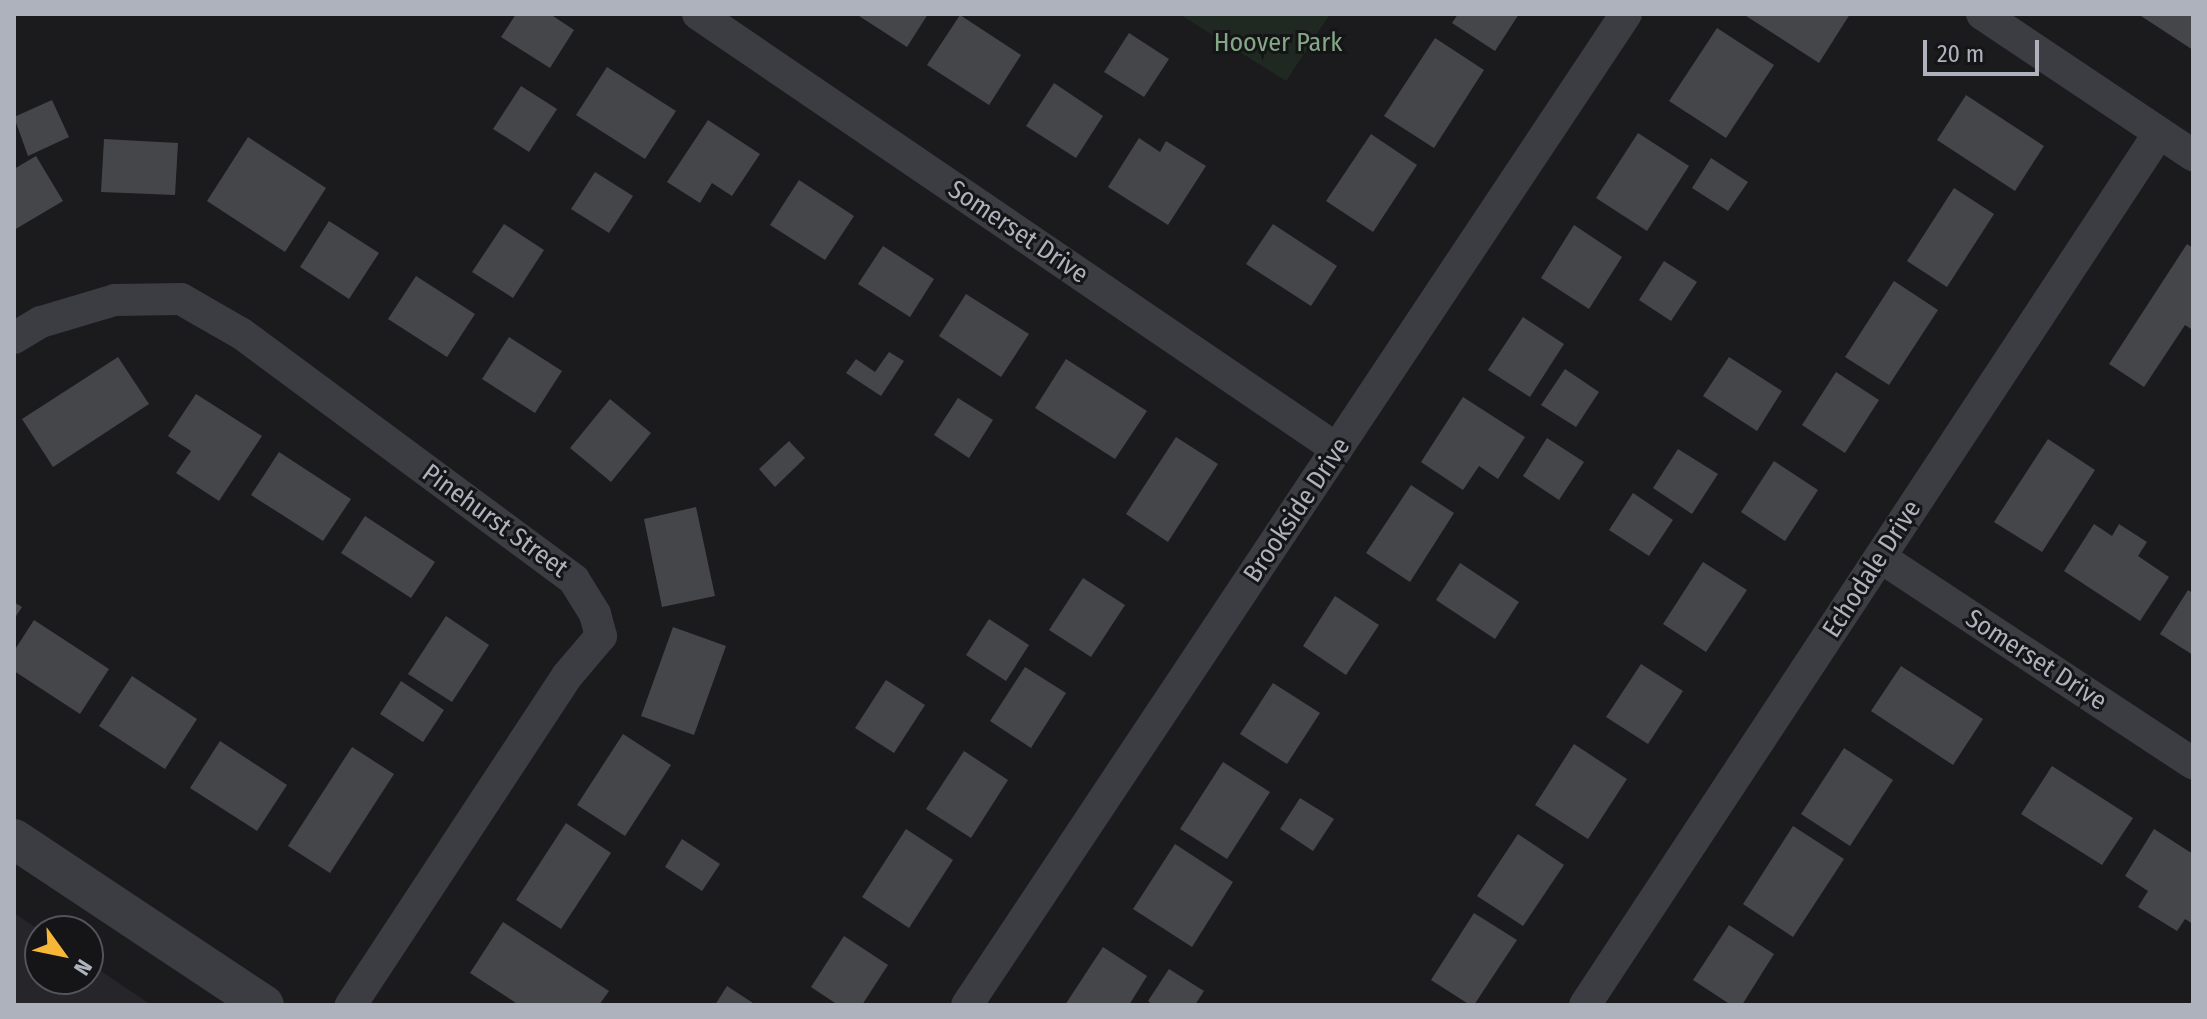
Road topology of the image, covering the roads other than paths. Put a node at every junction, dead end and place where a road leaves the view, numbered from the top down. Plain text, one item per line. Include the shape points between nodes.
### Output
1 (698, 14) edge
2 (1626, 14) edge
3 (1982, 14) edge
4 (2159, 133) junction
5 (2193, 155) edge
6 (14, 338) edge
7 (1337, 449) junction
8 (1880, 557) junction
9 (2193, 763) edge
10 (14, 839) edge
11 (264, 1005) edge
12 (351, 1005) edge
13 (967, 1005) edge
14 (1585, 1005) edge

1 - 7 street, Somerset Drive
2 - 7 street, Brookside Drive
3 - 4 street
4 - 5 street
4 - 8 street, Echodale Drive
6 - 12 street, Pinehurst Street via 41,322 115,300 181,299 242,334 574,580 595,614 601,636 567,676
7 - 13 street, Brookside Drive
8 - 9 street, Somerset Drive
8 - 14 street, Echodale Drive
10 - 11 street

